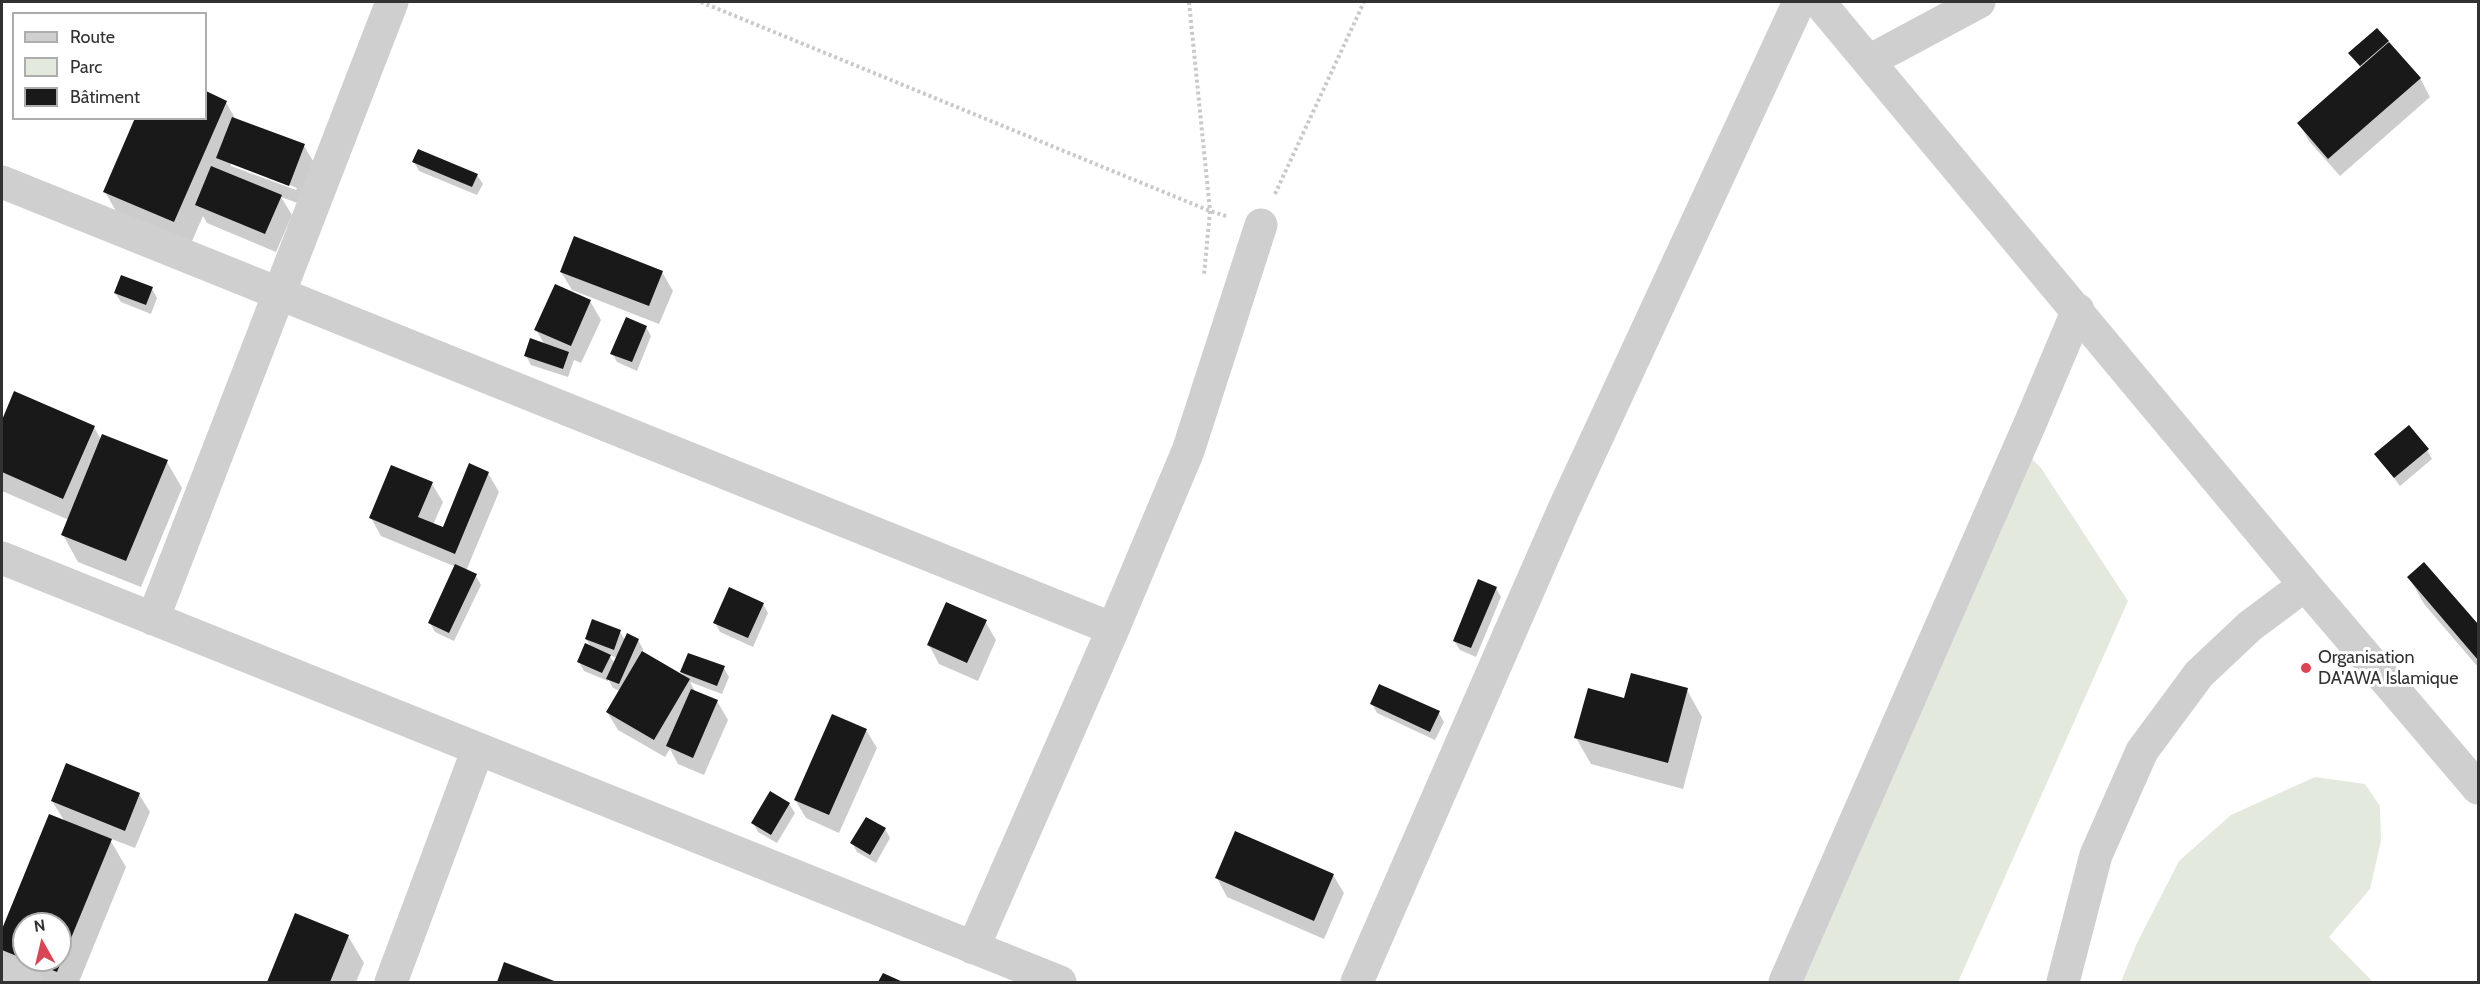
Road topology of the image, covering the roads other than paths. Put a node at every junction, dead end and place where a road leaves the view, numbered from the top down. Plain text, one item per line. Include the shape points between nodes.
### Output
1 (392, 2) edge
2 (1799, 2) edge
3 (1819, 2) edge
4 (1979, 2) edge
5 (1869, 61) junction
6 (2, 182) edge
7 (1261, 225) road end
8 (278, 293) junction
9 (2078, 310) junction
10 (2, 558) edge
11 (2305, 585) junction
12 (153, 619) junction
13 (1113, 629) junction
14 (478, 749) junction
15 (2478, 788) edge
16 (973, 948) junction
17 (391, 982) edge
18 (1060, 982) edge
19 (1357, 982) edge
20 (1785, 982) edge
21 (2063, 982) edge

1 - 8 street
2 - 19 street via 1563,511
3 - 5 street
4 - 5 street
5 - 9 street
6 - 8 street
7 - 13 street via 1188,451
8 - 12 street
8 - 13 street
9 - 11 street
9 - 20 street
10 - 12 street
11 - 15 street
11 - 21 street via 2250,626 2199,674 2142,751 2096,855
12 - 14 street
13 - 16 street
14 - 16 street
14 - 17 street
16 - 18 street

